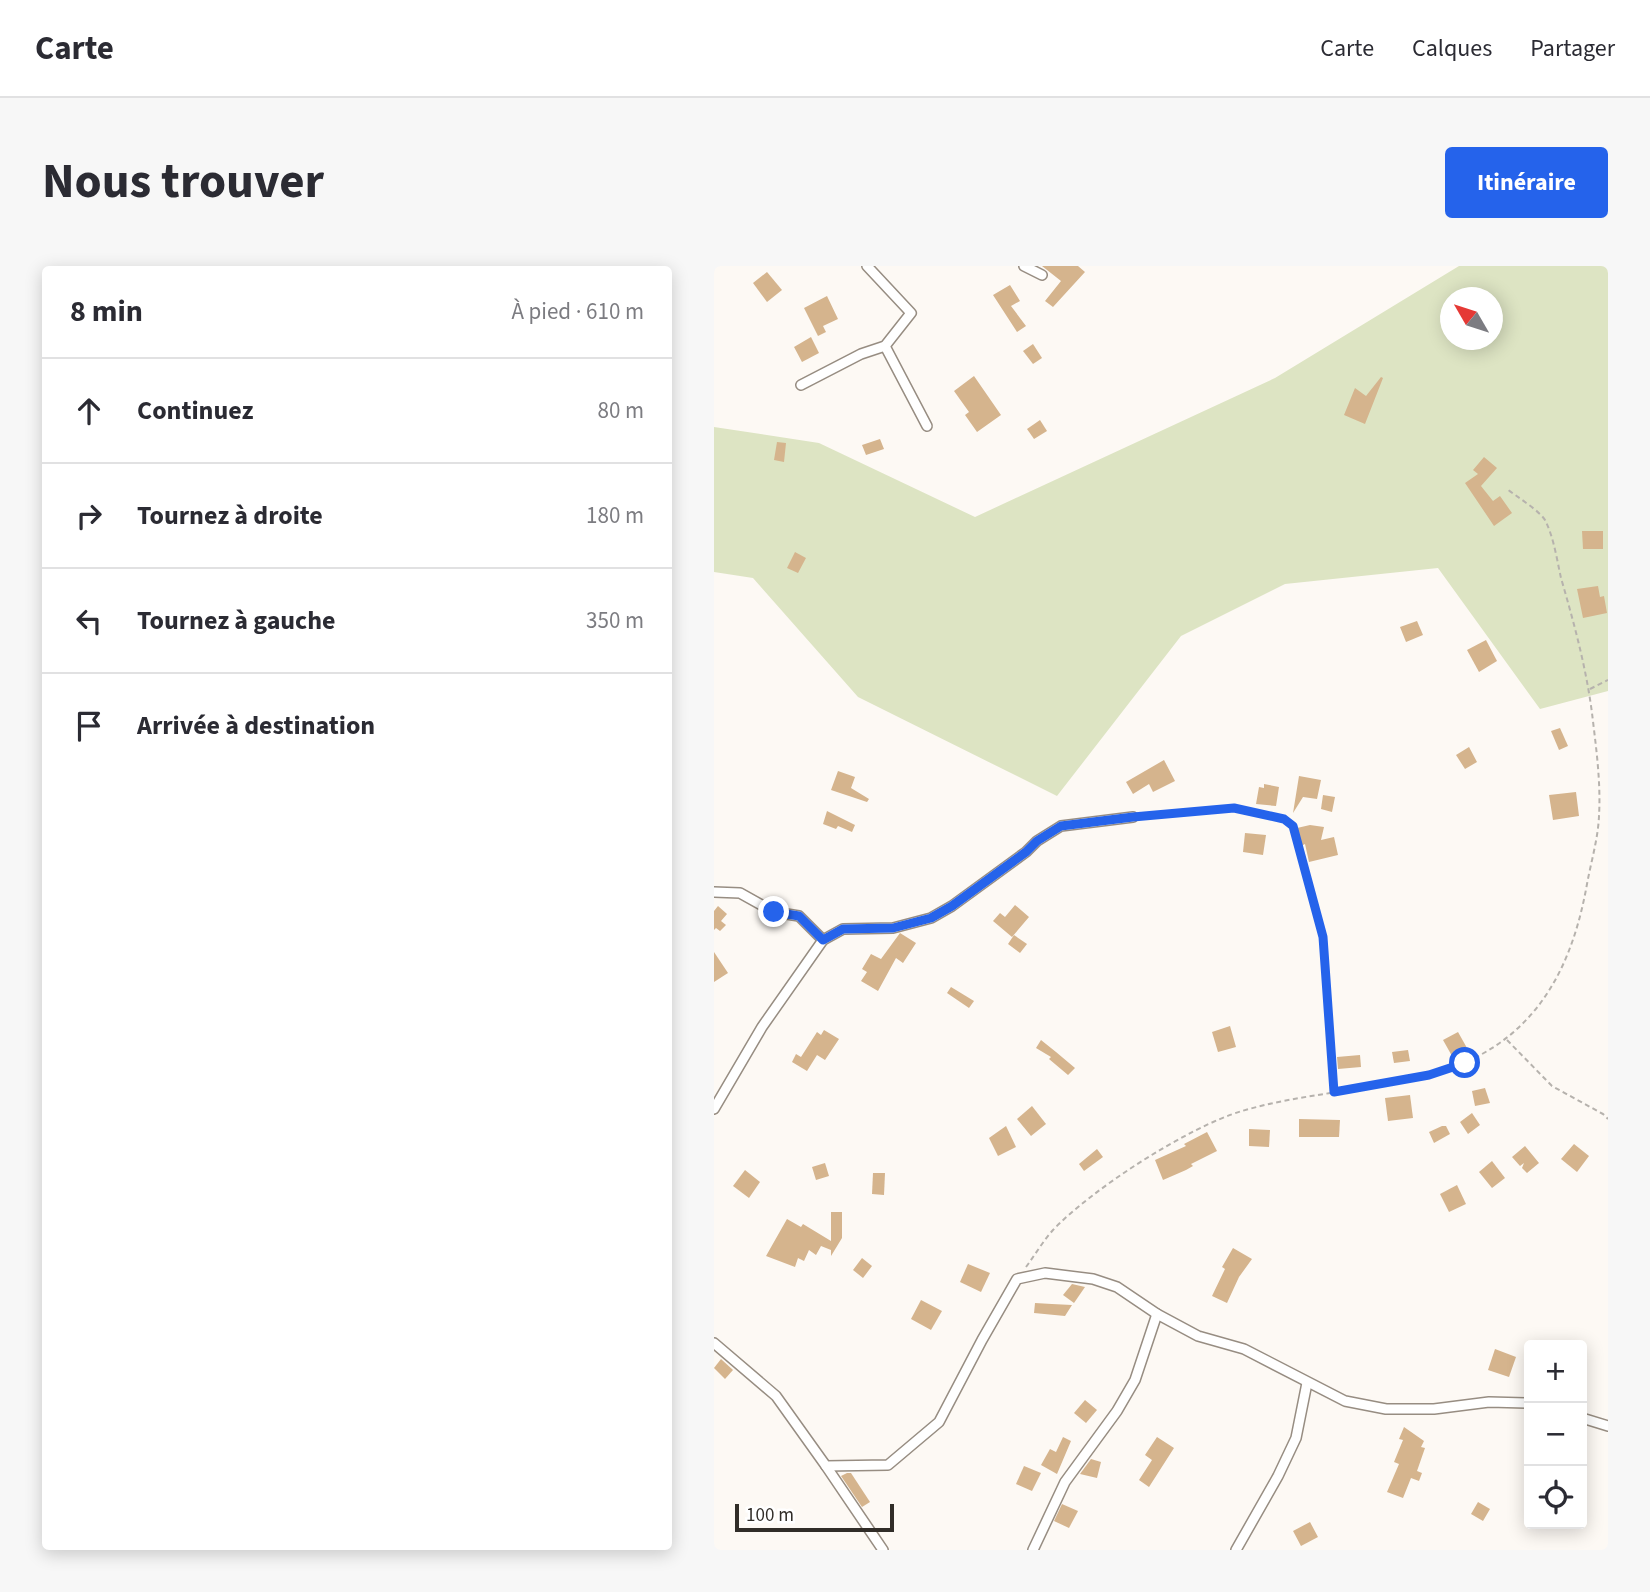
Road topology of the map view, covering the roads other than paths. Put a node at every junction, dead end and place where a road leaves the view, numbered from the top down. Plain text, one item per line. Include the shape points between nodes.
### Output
1 (867, 266) edge
2 (1024, 266) edge
3 (1042, 275) dead end
4 (885, 346) junction
5 (802, 385) dead end
6 (927, 426) dead end
7 (1133, 817) road end
8 (714, 892) edge
9 (823, 940) junction
10 (714, 1109) edge
11 (1157, 1314) junction
12 (714, 1343) edge
13 (1307, 1383) junction
14 (1524, 1404) edge
15 (1587, 1420) edge
16 (1608, 1426) edge
17 (826, 1466) junction
18 (883, 1550) edge
19 (1033, 1550) edge
20 (1236, 1550) edge

1 - 4 street via 911,313
2 - 3 street
4 - 5 street
4 - 6 street
7 - 9 street via 1061,826 931,918 893,928 843,929
8 - 9 street via 740,892 774,912 799,916
9 - 10 street via 762,1027
11 - 13 street via 1198,1336 1244,1349
11 - 17 street via 1117,1287 1093,1279 1045,1273 1017,1279 939,1422 888,1465
11 - 19 street via 1135,1380 1065,1482
12 - 17 street via 776,1396
13 - 14 street via 1345,1401 1387,1409
13 - 20 street via 1296,1438
15 - 16 street
17 - 18 street

